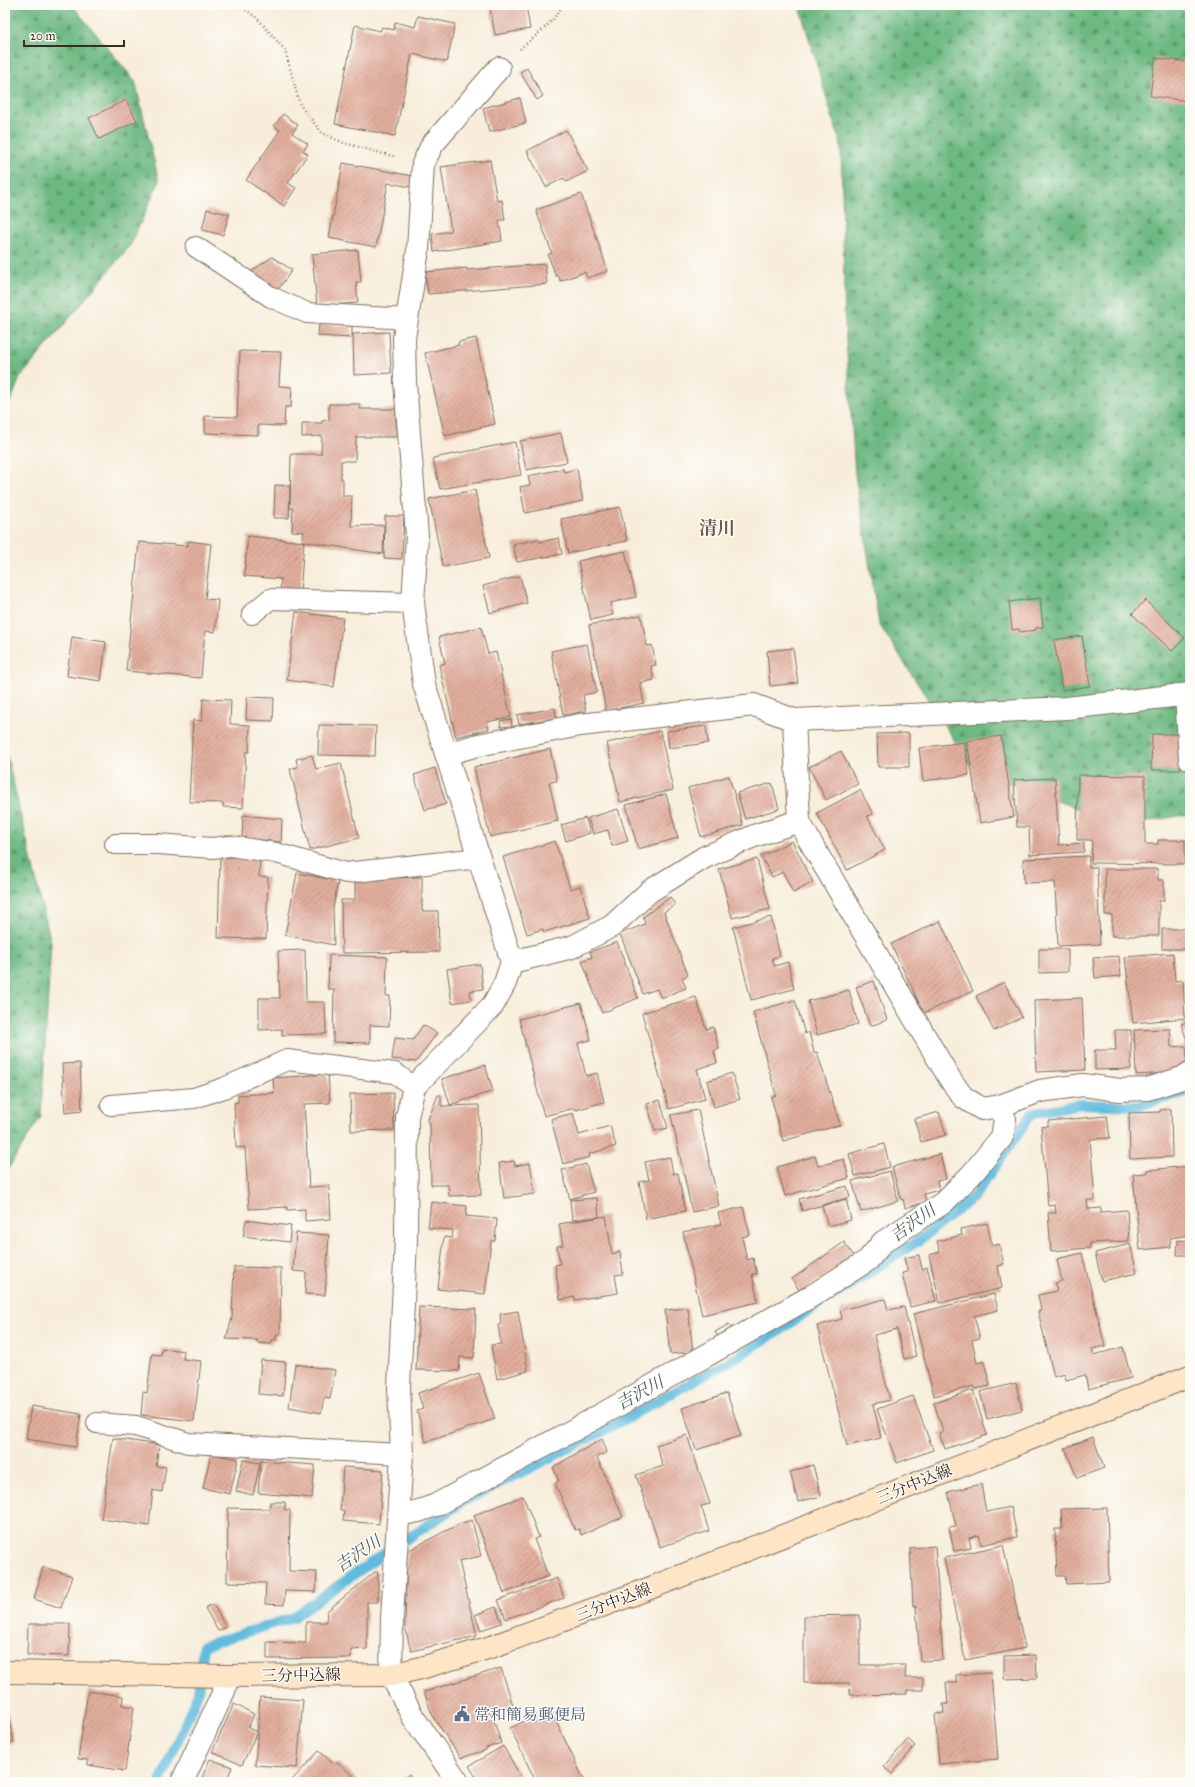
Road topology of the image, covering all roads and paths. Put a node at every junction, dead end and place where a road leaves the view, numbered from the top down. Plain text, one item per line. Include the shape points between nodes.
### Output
1 (239, 5) edge
2 (561, 5) edge
3 (499, 68) joint
4 (423, 164) junction
5 (196, 247) dead end
6 (407, 320) junction
7 (412, 603) junction
8 (252, 614) dead end
9 (1188, 695) edge
10 (794, 720) junction
11 (446, 754) junction
12 (1190, 759) edge
13 (799, 820) junction
14 (115, 844) dead end
15 (479, 858) junction
16 (512, 962) junction
17 (1190, 1073) edge
18 (414, 1087) junction
19 (111, 1105) dead end
20 (1000, 1106) junction
21 (1190, 1376) edge
22 (97, 1423) dead end
23 (402, 1454) junction
24 (397, 1524) junction
25 (5, 1672) edge
26 (391, 1675) junction
27 (224, 1676) junction
28 (182, 1782) edge
29 (458, 1782) edge

1 - 4 path via 258,18 286,50 300,105 322,133 344,143
2 - 3 path via 560,10 546,25
3 - 4 street via 432,144
4 - 6 street via 418,250
5 - 6 lane via 271,297 308,313
6 - 7 street via 404,338 405,382 418,536
7 - 8 lane via 270,599
7 - 11 street via 424,684
9 - 10 street via 1067,708
9 - 12 street
10 - 11 street via 754,705 580,725 478,745
10 - 13 street
11 - 15 street
13 - 16 street via 705,857 650,891 612,926 572,947
13 - 20 street via 950,1079 963,1097 982,1109
14 - 15 lane via 212,848 230,846 276,853 346,873
15 - 16 street
16 - 18 street via 505,983 493,1005
17 - 20 street via 1148,1089 1120,1090 1083,1085 1040,1091
18 - 19 lane via 395,1073 287,1060 224,1088 194,1098
18 - 23 street via 407,1117 406,1240 399,1388
20 - 24 street via 1005,1119 1002,1137 972,1174 943,1202 883,1242 868,1260 769,1321 590,1421
21 - 26 main road, 三分中込線 via 586,1612 461,1657
22 - 23 lane via 136,1426 188,1443
23 - 24 street
24 - 26 street
25 - 27 main road, 三分中込線
26 - 27 main road, 三分中込線
26 - 29 street via 413,1717
27 - 28 street via 224,1691

